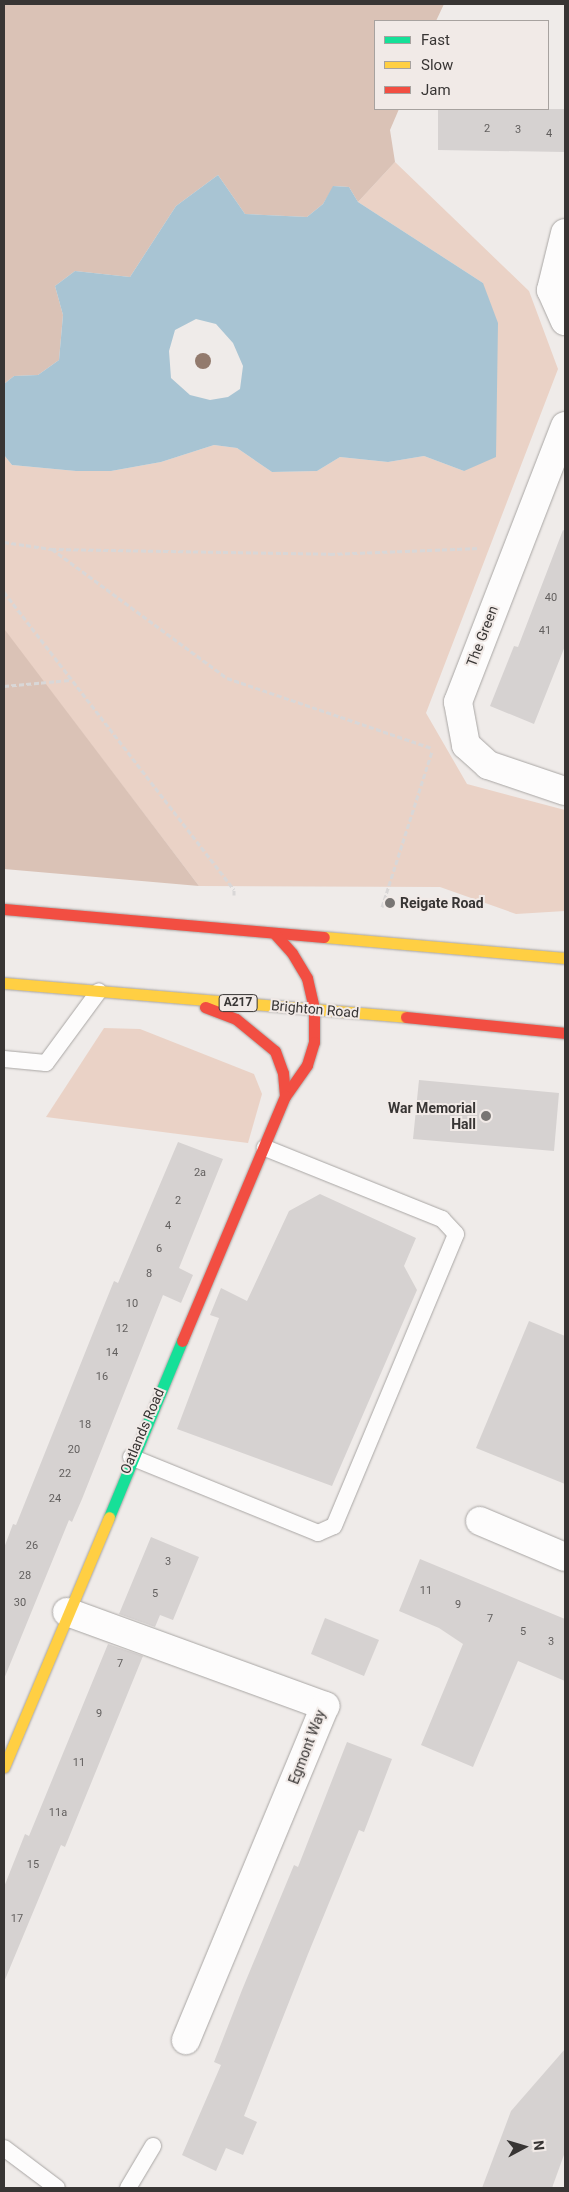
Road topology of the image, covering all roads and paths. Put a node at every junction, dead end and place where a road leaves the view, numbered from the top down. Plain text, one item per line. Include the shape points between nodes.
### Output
1 (565, 233) edge
2 (565, 321) edge
3 (565, 426) edge
4 (4, 542) edge
5 (516, 547) junction
6 (51, 549) junction
7 (4, 592) edge
8 (70, 680) junction
9 (4, 686) edge
10 (466, 745) junction
11 (432, 748) junction
12 (565, 791) edge
13 (4, 909) edge
14 (230, 930) junction
15 (275, 934) junction
16 (370, 942) junction
17 (565, 949) edge
18 (533, 955) junction
19 (565, 958) edge
20 (4, 983) edge
21 (99, 991) junction
22 (184, 999) junction
23 (314, 1008) junction
24 (565, 1033) edge
25 (4, 1059) edge
26 (285, 1096) junction
27 (265, 1148) junction
28 (131, 1457) junction
29 (480, 1521) dead end
30 (565, 1557) edge
31 (66, 1612) junction
32 (4, 1767) edge
33 (186, 2040) dead end
34 (153, 2146) dead end
35 (4, 2148) edge
36 (57, 2188) edge
37 (128, 2188) edge

1 - 2 street via 551,290
3 - 5 street, The Green
4 - 6 path
5 - 6 path via 330,554
5 - 10 street, The Green via 458,702
6 - 11 path via 227,678
7 - 8 path
8 - 9 path
8 - 14 path via 234,890
10 - 11 path
10 - 12 street via 488,765
11 - 16 path
13 - 14 main road
14 - 15 main road
15 - 16 main road
15 - 23 main road via 292,953 307,978
16 - 18 main road
17 - 18 main road
18 - 19 main road
20 - 21 main road, Brighton Road / A217
21 - 22 main road, Brighton Road / A217
21 - 25 lane via 46,1063
22 - 23 main road, Brighton Road / A217
22 - 26 main road via 236,1019 275,1051 284,1073
23 - 24 main road, Brighton Road / A217
23 - 26 main road via 314,1042 307,1065
26 - 27 main road, Oatlands Road
27 - 28 main road, Oatlands Road
27 - 28 lane via 442,1219 456,1234 334,1526 318,1533
28 - 31 main road, Oatlands Road
29 - 30 street
31 - 32 main road, Oatlands Road
31 - 33 street, Egmont Way via 325,1706
34 - 37 lane
35 - 36 lane

